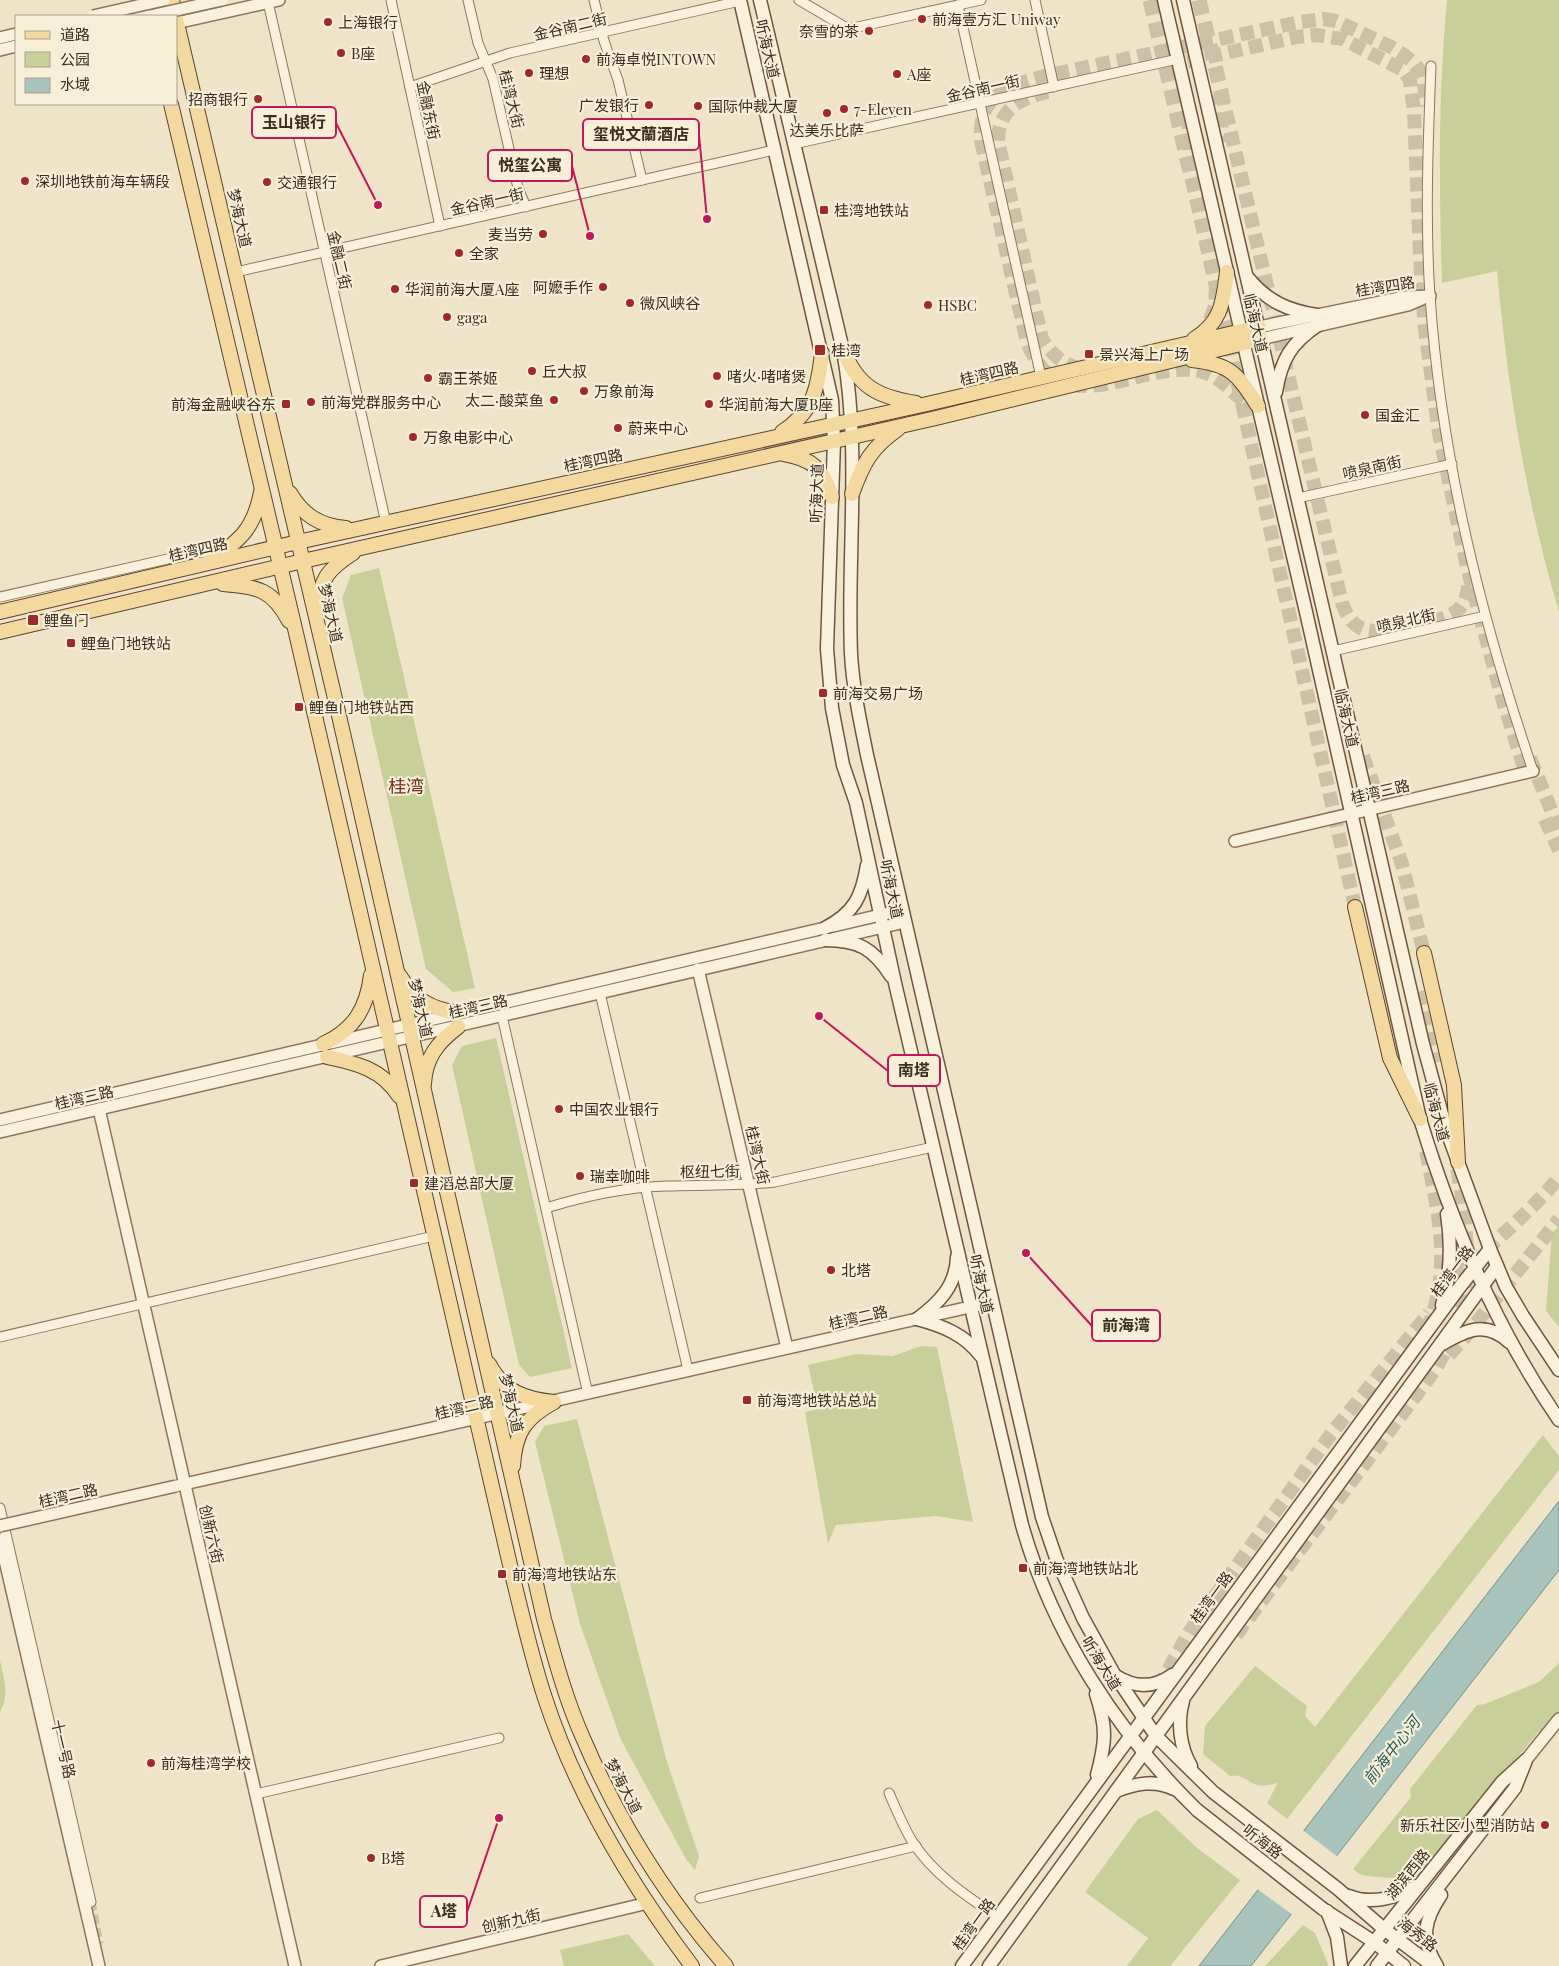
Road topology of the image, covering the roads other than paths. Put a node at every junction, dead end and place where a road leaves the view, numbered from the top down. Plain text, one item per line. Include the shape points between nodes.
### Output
1 (146, 0) edge
2 (164, 0) edge
3 (172, 0) edge
4 (222, 0) edge
5 (390, 0) edge
6 (468, 0) edge
7 (594, 0) edge
8 (760, 0) edge
9 (799, 0) edge
10 (981, 0) edge
11 (1034, 0) edge
12 (1164, 0) edge
13 (1183, 0) edge
14 (273, 1) edge
15 (740, 1) edge
16 (958, 5) junction
17 (97, 15) edge
18 (150, 15) edge
19 (154, 15) edge
20 (175, 15) edge
21 (178, 20) edge
22 (178, 28) edge
23 (602, 32) junction
24 (15, 34) edge
25 (0, 38) edge
26 (15, 46) edge
27 (0, 50) edge
28 (1178, 59) junction
29 (486, 60) junction
30 (1431, 66) dead end
31 (410, 87) junction
32 (1054, 87) junction
33 (980, 103) junction
34 (171, 105) edge
35 (794, 144) junction
36 (774, 150) junction
37 (642, 180) junction
38 (526, 207) junction
39 (440, 226) junction
40 (325, 252) junction
41 (236, 272) junction
42 (1227, 272) junction
43 (1248, 278) junction
44 (1430, 296) junction
45 (1318, 320) junction
46 (1260, 333) junction
47 (1242, 337) junction
48 (843, 350) junction
49 (1181, 352) junction
50 (822, 354) junction
51 (1042, 377) junction
52 (1275, 397) junction
53 (927, 404) junction
54 (1258, 406) junction
55 (852, 420) junction
56 (834, 424) junction
57 (903, 425) junction
58 (775, 437) junction
59 (852, 437) junction
60 (834, 441) junction
61 (778, 453) junction
62 (1452, 464) junction
63 (284, 483) junction
64 (262, 488) junction
65 (852, 494) junction
66 (832, 497) junction
67 (1298, 498) junction
68 (386, 523) junction
69 (357, 529) junction
70 (298, 542) junction
71 (276, 548) junction
72 (361, 548) junction
73 (227, 556) junction
74 (302, 561) junction
75 (280, 566) junction
76 (208, 584) junction
77 (0, 597) edge
78 (0, 612) edge
79 (1484, 616) junction
80 (316, 620) junction
81 (0, 632) edge
82 (296, 633) junction
83 (1334, 651) junction
84 (1533, 771) joint
85 (1370, 809) junction
86 (1352, 813) junction
87 (1234, 841) dead end
88 (869, 858) junction
89 (1355, 907) tunnel mouth
90 (903, 916) junction
91 (882, 921) junction
92 (825, 934) junction
93 (1424, 953) tunnel mouth
94 (394, 962) junction
95 (372, 967) junction
96 (698, 969) junction
97 (895, 983) junction
98 (600, 993) junction
99 (502, 1016) junction
100 (458, 1020) junction
101 (409, 1031) junction
102 (387, 1036) junction
103 (325, 1050) junction
104 (424, 1098) junction
105 (402, 1103) junction
106 (99, 1109) junction
107 (1420, 1119) junction
108 (0, 1120) edge
109 (0, 1132) edge
110 (933, 1147) junction
111 (1458, 1162) junction
112 (749, 1184) junction
113 (646, 1187) junction
114 (1444, 1192) junction
115 (546, 1208) junction
116 (434, 1236) junction
117 (957, 1247) junction
118 (1490, 1249) junction
119 (1496, 1266) junction
120 (1475, 1267) junction
121 (1482, 1284) junction
122 (992, 1302) junction
123 (144, 1304) junction
124 (971, 1306) junction
125 (1440, 1314) junction
126 (917, 1319) junction
127 (0, 1337) edge
128 (1437, 1346) junction
129 (1513, 1346) junction
130 (788, 1348) junction
131 (484, 1353) junction
132 (983, 1358) junction
133 (688, 1370) junction
134 (1559, 1370) edge
135 (588, 1394) junction
136 (554, 1402) junction
137 (498, 1415) junction
138 (477, 1420) junction
139 (1559, 1420) edge
140 (512, 1479) junction
141 (181, 1485) junction
142 (0, 1508) edge
143 (0, 1526) edge
144 (0, 1539) edge
145 (1176, 1672) junction
146 (1114, 1675) junction
147 (1092, 1680) junction
148 (1186, 1694) junction
149 (1143, 1718) junction
150 (1559, 1718) edge
151 (1130, 1736) junction
152 (1156, 1736) junction
153 (499, 1738) dead end
154 (1143, 1753) junction
155 (1526, 1760) junction
156 (1196, 1775) junction
157 (1095, 1783) junction
158 (1116, 1791) junction
159 (889, 1793) dead end
160 (256, 1794) junction
161 (1182, 1794) junction
162 (916, 1846) junction
163 (1467, 1848) junction
164 (1420, 1883) junction
165 (1342, 1891) junction
166 (700, 1898) dead end
167 (91, 1902) tunnel mouth
168 (648, 1903) junction
169 (1325, 1910) junction
170 (998, 1916) junction
171 (1384, 1928) junction
172 (1398, 1939) junction
173 (1374, 1942) junction
174 (1387, 1952) junction
175 (100, 1966) edge
176 (294, 1966) edge
177 (381, 1966) edge
178 (692, 1966) edge
179 (726, 1966) edge
180 (962, 1966) edge
181 (990, 1966) edge
182 (1341, 1966) edge
183 (1355, 1966) edge
184 (1376, 1966) edge
185 (1404, 1966) edge
186 (1433, 1966) edge
187 (1437, 1966) edge

1 - 18 main road
2 - 17 street, bridge
3 - 20 main road, 梦海大道
4 - 19 street, bridge
5 - 31 street, 金融东街
6 - 29 street, 桂湾大街 via 478,43
7 - 23 street
8 - 35 main road, 听海大道
9 - 16 street via 853,28
10 - 16 street
11 - 32 street
12 - 28 main road, 临海大道
13 - 43 main road, 临海大道
14 - 21 street
14 - 40 street, 金融二街
15 - 23 street, 金谷南二街
15 - 36 main road, 听海大道
16 - 33 street
22 - 41 main road, 梦海大道
23 - 29 street, 金谷南二街
23 - 37 street via 618,80
24 - 25 street
26 - 27 street
28 - 32 street, 金谷南一街
28 - 42 main road, 临海大道
29 - 31 street, 金谷南二街
29 - 38 street, 桂湾大街 via 518,188
30 - 44 street via 1428,145
31 - 39 street, 金融东街
32 - 33 street, 金谷南一街
33 - 35 street, 金谷南一街
33 - 51 street
34 - 64 main road
35 - 48 main road, 听海大道
36 - 37 street, 金谷南一街
36 - 50 main road, 听海大道
37 - 38 street, 金谷南一街
38 - 39 street, 金谷南一街
39 - 40 street, 金谷南一街
40 - 41 street, 金谷南一街
40 - 68 street, 金融二街
41 - 63 main road, 梦海大道
42 - 47 main road, 临海大道
42 - 49 main road via 1223,302 1214,323
43 - 45 main road via 1276,303
43 - 46 main road, 临海大道
44 - 45 street, 桂湾四路 via 1408,305
44 - 62 street
45 - 46 street, 桂湾四路
45 - 52 main road via 1288,353
46 - 47 main road, 桂湾四路
46 - 52 main road, 临海大道
47 - 49 main road, 桂湾四路
47 - 54 main road, 临海大道
48 - 53 main road via 855,374 865,385 890,398
48 - 55 main road, 听海大道
49 - 51 main road, 桂湾四路
49 - 54 main road via 1225,367
49 - 57 main road, 桂湾四路
50 - 56 main road, 听海大道
50 - 58 main road via 817,388 809,407 802,418
51 - 53 main road, 桂湾四路
52 - 67 main road, 临海大道
53 - 55 main road, 桂湾四路
54 - 86 main road, 临海大道
55 - 56 main road, 桂湾四路
55 - 59 main road, 听海大道
56 - 58 main road, 桂湾四路
56 - 60 main road, 听海大道
57 - 59 main road, 桂湾四路
57 - 65 main road via 871,453
58 - 68 main road, 桂湾四路
59 - 60 main road, 桂湾四路
59 - 65 main road, 听海大道
60 - 61 main road, 桂湾四路
60 - 66 main road, 听海大道
61 - 66 main road via 804,459 816,467
61 - 72 main road, 桂湾四路
62 - 67 street, 喷泉南街
62 - 79 street
63 - 69 main road via 298,506 311,518 326,525
63 - 70 main road, 梦海大道
64 - 71 main road
64 - 73 main road via 251,524
65 - 90 main road, 听海大道 via 850,613 856,700
66 - 88 main road, 听海大道 via 828,677 844,765
67 - 83 main road, 临海大道
68 - 69 main road, 桂湾四路
69 - 70 main road, 桂湾四路
70 - 71 main road, 桂湾四路
70 - 74 main road, 梦海大道
71 - 73 main road, 桂湾四路
71 - 75 main road
72 - 74 main road, 桂湾四路
72 - 80 main road via 326,576 319,594
73 - 77 street via 194,552
73 - 78 main road, 桂湾四路 via 206,564
74 - 75 main road, 桂湾四路
74 - 80 main road, 梦海大道
75 - 76 main road, 桂湾四路
75 - 82 main road
76 - 81 main road, 桂湾四路
76 - 82 main road via 244,586 266,592 283,610
79 - 83 street, 喷泉北街
79 - 84 street
80 - 94 main road, 梦海大道
82 - 95 main road
83 - 85 main road, 临海大道
84 - 85 street, 桂湾三路
85 - 86 street, 桂湾三路
85 - 111 main road, 临海大道 via 1423,1044
86 - 87 street, 桂湾三路
86 - 107 main road, 临海大道
88 - 91 main road, 听海大道
88 - 92 main road via 866,877 854,906
89 - 107 main road via 1390,1058
90 - 91 street, 桂湾三路
90 - 122 main road, 听海大道
91 - 92 street, 桂湾三路
91 - 97 main road, 听海大道
92 - 96 street, 桂湾三路
92 - 97 main road via 858,944 882,963
92 - 100 street, 桂湾三路
93 - 111 main road via 1454,1085
94 - 100 main road via 404,983 420,1000
94 - 101 main road, 梦海大道
95 - 102 main road
95 - 103 main road via 360,1013
96 - 98 street, 桂湾三路
96 - 112 street, 桂湾大街
97 - 110 main road, 听海大道
98 - 99 street, 桂湾三路
98 - 113 street
99 - 100 street, 桂湾三路
99 - 115 street
100 - 101 street, 桂湾三路
100 - 104 main road via 431,1054 425,1071
101 - 102 street, 桂湾三路
101 - 104 main road, 梦海大道
102 - 103 street, 桂湾三路
102 - 105 main road
103 - 105 main road via 373,1070 394,1088
103 - 106 street, 桂湾三路
103 - 108 street, 桂湾三路
104 - 131 main road, 梦海大道
105 - 116 main road
106 - 109 street, 桂湾三路
106 - 123 street, 创新六街
107 - 114 main road, 临海大道
110 - 112 street, 枢纽七街 via 801,1177
110 - 117 main road, 听海大道
111 - 118 main road, 临海大道
112 - 113 street, 枢纽七街
112 - 130 street, 桂湾大街
113 - 115 street, 枢纽七街
113 - 133 street
114 - 120 main road, 临海大道
114 - 125 main road via 1451,1266
115 - 135 street
116 - 123 street
116 - 138 main road
117 - 124 main road, 听海大道
117 - 126 main road via 952,1283 934,1306
118 - 119 main road, 临海大道
118 - 120 main road, 桂湾一路
119 - 121 main road
119 - 134 main road, 临海大道 via 1523,1316
120 - 121 main road, 临海大道
120 - 125 main road, 桂湾一路
121 - 128 main road
121 - 129 main road, 临海大道
122 - 124 street, 桂湾二路
122 - 146 main road, 听海大道 via 1042,1517 1073,1598
123 - 127 street
123 - 141 street, 创新六街
124 - 126 street, 桂湾二路
124 - 132 main road, 听海大道
125 - 145 main road, 桂湾一路
126 - 130 street, 桂湾二路
126 - 132 main road via 955,1332
128 - 129 main road via 1465,1332 1484,1329 1502,1335
128 - 148 main road
129 - 139 main road, 临海大道
130 - 133 street, 桂湾二路
131 - 136 main road via 498,1378 510,1388 526,1398
131 - 137 main road, 梦海大道
132 - 147 main road, 听海大道 via 1034,1563 1054,1612
133 - 135 street, 桂湾二路
135 - 136 street, 桂湾二路
136 - 137 street, 桂湾二路
136 - 140 main road via 532,1417 521,1430 514,1454
137 - 138 street, 桂湾二路
137 - 140 main road, 梦海大道
138 - 141 street, 桂湾二路
138 - 168 main road via 513,1578 546,1699 576,1777 599,1823
140 - 179 main road, 梦海大道 via 544,1619 585,1744 648,1861 672,1898
141 - 143 street, 桂湾二路, bridge
141 - 160 street, 创新六街
142 - 167 street
144 - 175 street, 十一号路
145 - 146 main road via 1163,1681 1143,1686
145 - 149 main road, 桂湾一路
146 - 149 main road, 听海大道
147 - 151 main road, 听海大道
147 - 157 main road via 1105,1735
148 - 152 main road
148 - 156 main road via 1180,1717 1181,1736 1185,1754
149 - 151 main road, 桂湾一路
149 - 152 main road, 听海大道
150 - 155 street, 湖滨西路
151 - 154 main road, 听海大道
151 - 157 main road, 桂湾一路
152 - 154 main road
152 - 156 main road, 听海路
153 - 160 street
154 - 158 main road
154 - 161 main road, 听海路
155 - 163 main road, 湖滨西路 via 1516,1788
155 - 164 main road, 湖滨西路 via 1502,1782
156 - 165 main road, 听海路 via 1213,1792
157 - 170 main road, 桂湾一路
158 - 161 main road via 1152,1783
158 - 181 main road
159 - 162 street
160 - 176 street, 创新六街
161 - 169 main road, 听海路, bridge via 1197,1810
162 - 166 street
162 - 170 street via 949,1882
163 - 172 main road, 湖滨西路
163 - 187 main road via 1428,1919 1426,1942
164 - 165 main road via 1400,1894 1378,1900 1356,1898
164 - 171 main road, 湖滨西路
165 - 171 main road, 听海路
168 - 177 street, 创新九街
168 - 178 main road
169 - 173 main road, 听海路
169 - 182 main road via 1337,1937
170 - 180 main road, 桂湾一路
171 - 172 main road, 海秀路
171 - 173 main road, 湖滨西路
172 - 174 main road, 湖滨西路
172 - 186 main road, 海秀路
173 - 174 main road
173 - 183 main road, 湖滨西路
174 - 184 main road, 湖滨西路
174 - 185 main road

